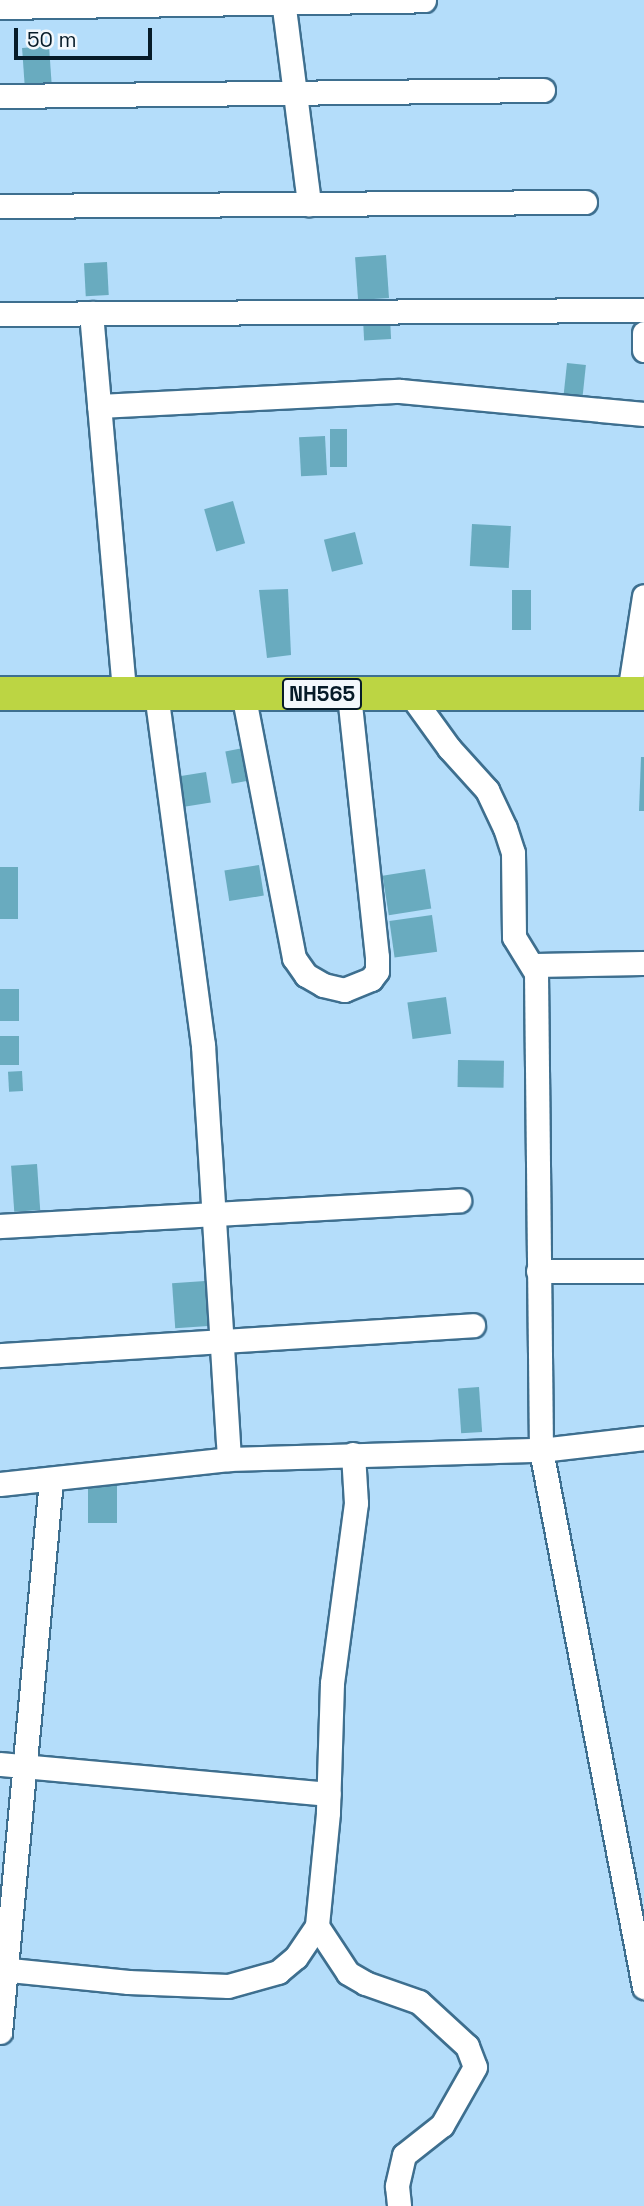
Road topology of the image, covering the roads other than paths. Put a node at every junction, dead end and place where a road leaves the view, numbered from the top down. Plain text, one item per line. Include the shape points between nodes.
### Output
1 (424, 0) edge
2 (284, 1) edge
3 (0, 7) edge
4 (543, 90) dead end
5 (295, 93) junction
6 (0, 96) edge
7 (585, 202) dead end
8 (309, 204) junction
9 (0, 206) edge
10 (644, 310) edge
11 (91, 313) junction
12 (0, 314) edge
13 (644, 334) edge
14 (644, 351) edge
15 (99, 406) junction
16 (644, 414) edge
17 (644, 596) edge
18 (0, 693) edge
19 (156, 693) junction
20 (636, 693) edge
21 (124, 694) junction
22 (243, 694) junction
23 (349, 694) junction
24 (411, 694) junction
25 (644, 963) edge
26 (533, 965) junction
27 (458, 1200) dead end
28 (214, 1213) junction
29 (0, 1226) edge
30 (538, 1271) junction
31 (644, 1271) edge
32 (473, 1325) dead end
33 (221, 1340) junction
34 (0, 1355) edge
35 (644, 1438) edge
36 (541, 1450) junction
37 (353, 1454) junction
38 (229, 1459) junction
39 (51, 1480) junction
40 (0, 1484) edge
41 (0, 1764) edge
42 (25, 1766) junction
43 (329, 1794) junction
44 (317, 1926) junction
45 (3, 1969) edge
46 (644, 1987) edge
47 (0, 2032) edge
48 (399, 2206) edge

1 - 2 street
2 - 3 street
2 - 5 street
4 - 5 street
5 - 6 street
5 - 8 street
7 - 8 street
8 - 9 street
10 - 11 street
11 - 12 street
11 - 15 street
13 - 14 street
15 - 16 street via 400,391
15 - 21 street
17 - 20 street
18 - 21 highway, NH565
19 - 21 highway, NH565
19 - 22 highway, NH565
19 - 28 street via 203,1045
20 - 24 highway, NH565
22 - 23 highway, NH565
22 - 23 street via 294,958 306,975 344,990 371,979 377,971
23 - 24 highway, NH565
24 - 26 street via 449,748 487,790 505,828 513,853 514,937
25 - 26 street
26 - 30 street via 538,982
27 - 28 street
28 - 29 street
28 - 33 street
30 - 31 street
30 - 36 street
32 - 33 street
33 - 34 street
33 - 38 street
35 - 36 street
36 - 37 street
36 - 46 street
37 - 38 street
37 - 43 street via 356,1503 332,1683
38 - 39 street
39 - 40 street
39 - 42 street
41 - 42 street
42 - 43 street
42 - 45 street
43 - 44 street
44 - 45 street via 296,1957 278,1972 228,1986 128,1982
44 - 48 street via 348,1973 419,2002 467,2046 474,2059 473,2073 442,2125 404,2155 397,2186
45 - 47 street

